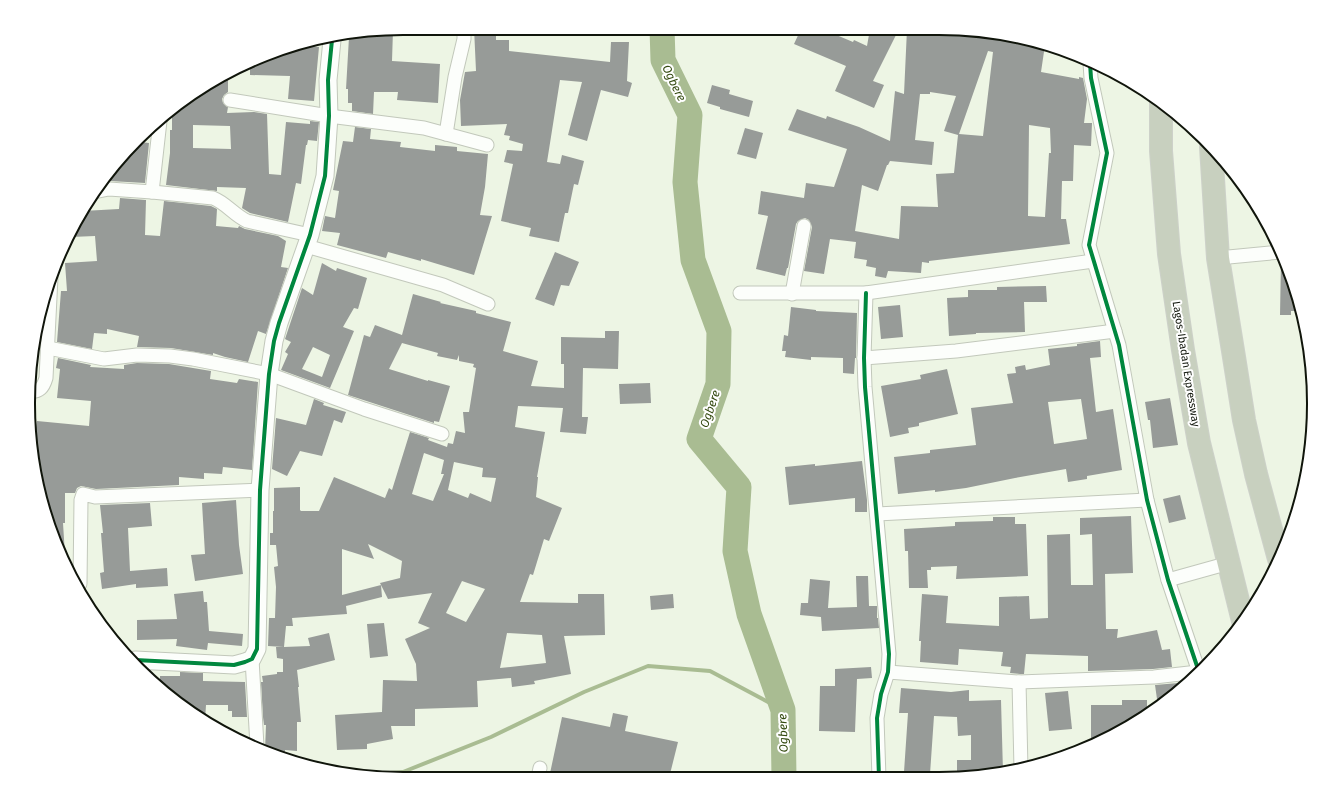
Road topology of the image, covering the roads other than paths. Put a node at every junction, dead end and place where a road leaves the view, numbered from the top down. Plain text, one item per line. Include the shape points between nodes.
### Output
1 (464, 35) edge
2 (332, 42) edge
3 (1090, 68) edge
4 (230, 100) dead end
5 (1161, 110) edge
6 (329, 116) junction
7 (159, 128) edge
8 (446, 134) junction
9 (487, 144) dead end
10 (1212, 156) edge
11 (103, 190) edge
12 (152, 192) junction
13 (804, 226) dead end
14 (308, 241) junction
15 (1275, 253) edge
16 (1218, 258) junction
17 (1093, 261) junction
18 (740, 293) dead end
19 (866, 293) junction
20 (792, 294) junction
21 (50, 302) edge
22 (488, 304) dead end
23 (1115, 331) junction
24 (48, 348) junction
25 (864, 358) junction
26 (269, 374) junction
27 (36, 391) edge
28 (442, 434) dead end
29 (260, 490) junction
30 (1147, 500) junction
31 (877, 514) junction
32 (1277, 550) edge
33 (1229, 563) junction
34 (80, 580) edge
35 (1168, 580) junction
36 (1241, 613) edge
37 (252, 659) junction
38 (139, 660) edge
39 (1196, 667) edge
40 (888, 672) junction
41 (1190, 673) edge
42 (1020, 682) junction
43 (257, 741) edge
44 (1021, 762) edge
45 (879, 772) edge

1 - 8 street
2 - 6 street via 328,80
3 - 17 street via 1107,153 1090,245
4 - 6 street
5 - 33 highway, Lagos-Ibadan Expressway via 1161,151 1169,254 1183,350 1198,443
6 - 8 street via 424,128
6 - 14 street via 325,176
7 - 12 street
8 - 9 street
10 - 16 highway
11 - 12 street
12 - 14 street via 213,198 221,201 238,217
13 - 20 street
14 - 22 street via 443,285
14 - 26 street via 279,323
15 - 16 street
16 - 32 highway via 1244,420
17 - 19 street
17 - 23 street
18 - 20 street
19 - 20 street
19 - 25 street
21 - 24 street
23 - 25 street via 956,351
23 - 30 street
24 - 26 street via 104,359 137,355 170,356
24 - 27 street via 46,378 43,387
25 - 31 street
26 - 28 street
26 - 29 street
29 - 34 street via 95,497 83,494
29 - 37 street via 257,649
30 - 31 street
30 - 35 street
31 - 40 street via 889,654
33 - 35 street
33 - 36 highway, Lagos-Ibadan Expressway
35 - 39 street
37 - 38 street via 234,665
37 - 43 street
40 - 42 street
40 - 45 street via 877,718
41 - 42 street via 1154,677
42 - 44 street

